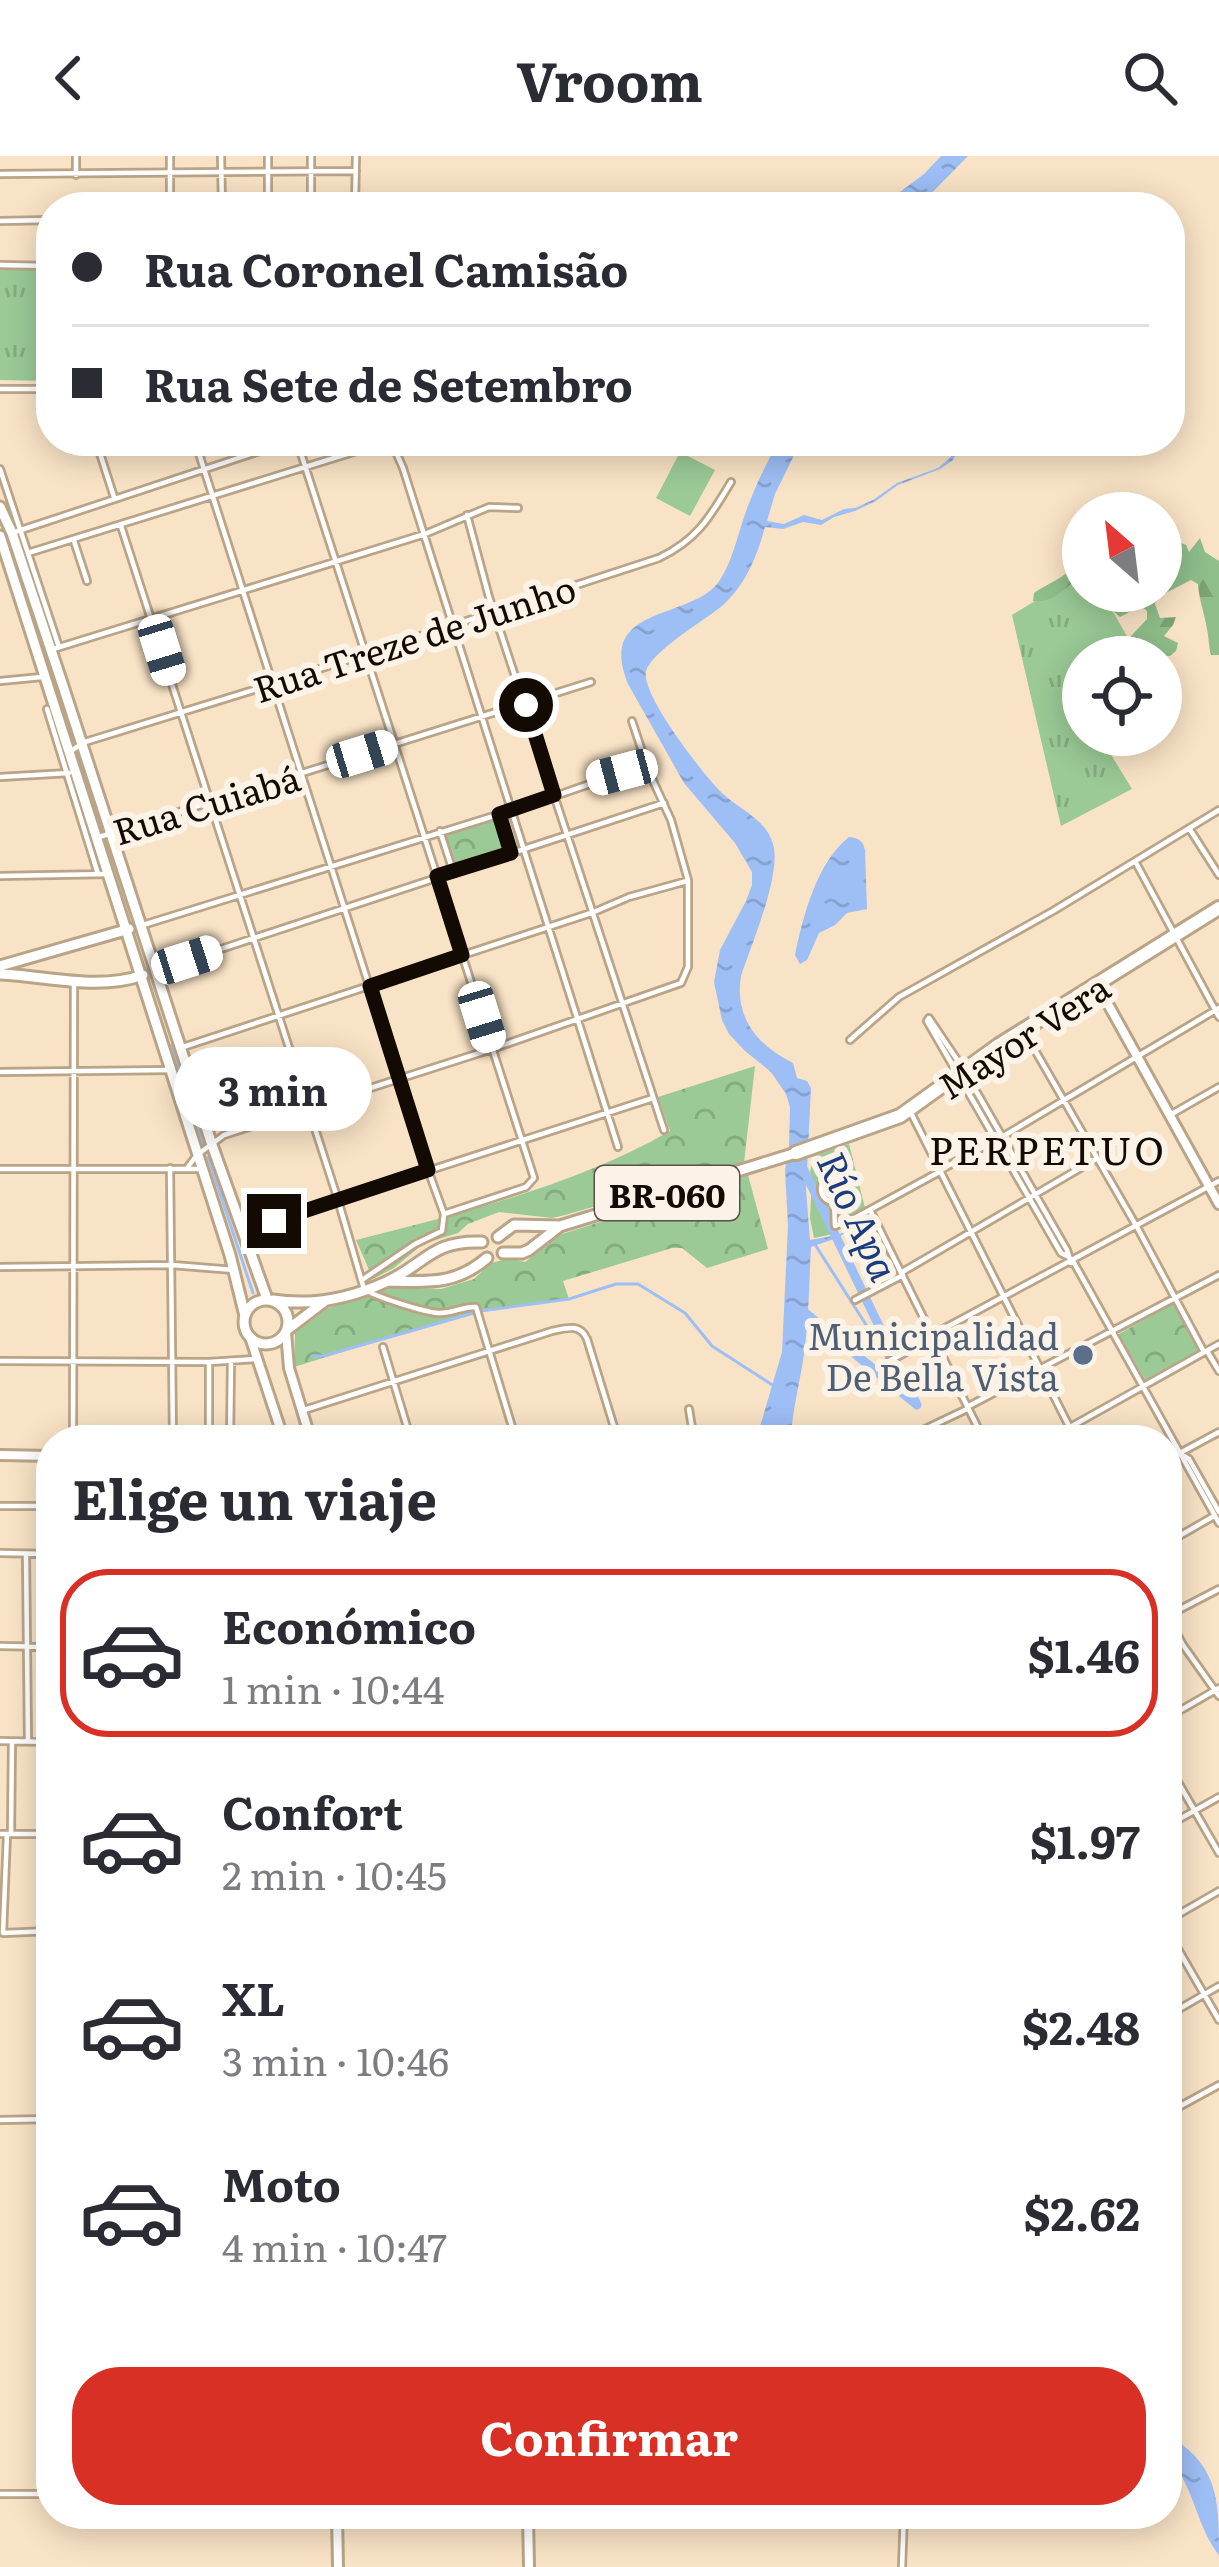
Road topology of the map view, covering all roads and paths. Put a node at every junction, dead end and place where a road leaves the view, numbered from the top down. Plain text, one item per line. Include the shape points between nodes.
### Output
1 (76, 156) edge
2 (170, 156) edge
3 (221, 156) edge
4 (268, 156) edge
5 (311, 156) edge
6 (356, 156) edge
7 (356, 170) junction
8 (311, 171) junction
9 (170, 173) junction
10 (221, 173) junction
11 (268, 173) junction
12 (0, 174) edge
13 (76, 175) junction
14 (170, 192) edge
15 (222, 192) edge
16 (268, 192) edge
17 (311, 192) edge
18 (356, 192) edge
19 (0, 220) edge
20 (36, 220) edge
21 (0, 266) edge
22 (36, 266) edge
23 (0, 389) edge
24 (36, 389) edge
25 (101, 456) edge
26 (199, 456) edge
27 (243, 456) edge
28 (301, 456) edge
29 (342, 456) edge
30 (398, 456) edge
31 (307, 467) junction
32 (203, 468) junction
33 (0, 469) edge
34 (731, 482) dead end
35 (214, 495) junction
36 (114, 497) junction
37 (518, 508) dead end
38 (5, 509) edge
39 (467, 515) junction
40 (121, 526) junction
41 (424, 534) junction
42 (9, 535) edge
43 (74, 538) junction
44 (28, 553) junction
45 (337, 562) junction
46 (87, 581) dead end
47 (15, 582) junction
48 (0, 583) edge
49 (243, 591) junction
50 (494, 611) junction
51 (152, 619) junction
52 (452, 626) junction
53 (55, 648) junction
54 (364, 654) junction
55 (45, 677) junction
56 (0, 681) edge
57 (591, 682) dead end
58 (273, 684) junction
59 (526, 705) junction
60 (47, 709) dead end
61 (181, 712) junction
62 (482, 718) junction
63 (632, 721) dead end
64 (80, 744) junction
65 (393, 745) junction
66 (69, 752) junction
67 (646, 766) junction
68 (71, 773) junction
69 (301, 773) junction
70 (0, 777) edge
71 (554, 795) junction
72 (209, 802) junction
73 (664, 803) junction
74 (512, 810) junction
75 (1219, 810) edge
76 (499, 814) junction
77 (1189, 828) junction
78 (440, 831) junction
79 (109, 834) junction
80 (568, 835) junction
81 (423, 836) junction
82 (96, 838) junction
83 (524, 849) junction
84 (511, 853) junction
85 (1136, 862) junction
86 (331, 865) junction
87 (453, 871) junction
88 (103, 874) junction
89 (1219, 875) edge
90 (0, 876) edge
91 (437, 876) junction
92 (688, 880) junction
93 (239, 895) junction
94 (345, 908) junction
95 (1219, 908) edge
96 (594, 912) junction
97 (140, 926) junction
98 (549, 926) junction
99 (126, 931) junction
100 (1176, 936) junction
101 (254, 938) junction
102 (462, 955) junction
103 (0, 970) edge
104 (154, 971) junction
105 (139, 977) junction
106 (74, 980) junction
107 (370, 986) junction
108 (1098, 986) junction
109 (624, 1004) junction
110 (1218, 1012) edge
111 (278, 1017) junction
112 (578, 1019) junction
113 (1023, 1030) junction
114 (850, 1040) dead end
115 (180, 1048) junction
116 (492, 1049) junction
117 (1138, 1056) junction
118 (171, 1070) junction
119 (75, 1071) junction
120 (0, 1072) edge
121 (962, 1072) junction
122 (399, 1079) junction
123 (1219, 1087) edge
124 (654, 1098) junction
125 (1062, 1100) junction
126 (307, 1108) junction
127 (910, 1111) junction
128 (608, 1113) junction
129 (1170, 1115) junction
130 (664, 1130) dead end
131 (999, 1138) junction
132 (522, 1140) junction
133 (212, 1145) junction
134 (618, 1147) dead end
135 (796, 1153) joint
136 (196, 1155) junction
137 (1096, 1159) junction
138 (170, 1168) junction
139 (187, 1168) junction
140 (0, 1169) edge
141 (74, 1169) junction
142 (201, 1170) junction
143 (428, 1170) junction
144 (941, 1170) junction
145 (1219, 1180) edge
146 (1208, 1186) junction
147 (1032, 1196) junction
148 (338, 1200) junction
149 (834, 1202) junction
150 (1219, 1204) edge
151 (444, 1214) junction
152 (872, 1214) junction
153 (560, 1226) junction
154 (1137, 1227) junction
155 (242, 1231) junction
156 (972, 1231) junction
157 (230, 1255) junction
158 (1070, 1260) junction
159 (172, 1265) junction
160 (74, 1266) junction
161 (214, 1266) junction
162 (0, 1267) edge
163 (234, 1270) junction
164 (903, 1273) junction
165 (1219, 1275) edge
166 (389, 1281) junction
167 (363, 1284) junction
168 (1004, 1298) junction
169 (1176, 1298) junction
170 (270, 1300) junction
171 (855, 1300) dead end
172 (325, 1301) junction
173 (244, 1316) junction
174 (286, 1331) junction
175 (1113, 1333) junction
176 (933, 1336) junction
177 (250, 1337) junction
178 (1219, 1344) edge
179 (383, 1346) dead end
180 (488, 1352) junction
181 (1206, 1352) junction
182 (256, 1359) junction
183 (0, 1361) edge
184 (74, 1361) junction
185 (172, 1361) junction
186 (231, 1361) junction
187 (889, 1361) dead end
188 (209, 1362) junction
189 (1040, 1369) junction
190 (1219, 1371) edge
191 (394, 1382) junction
192 (1144, 1386) junction
193 (967, 1408) junction
194 (689, 1409) dead end
195 (302, 1411) junction
196 (73, 1425) edge
197 (173, 1425) edge
198 (209, 1425) edge
199 (230, 1425) edge
200 (279, 1425) edge
201 (306, 1425) edge
202 (407, 1425) edge
203 (511, 1425) edge
204 (613, 1425) edge
205 (692, 1425) edge
206 (932, 1425) edge
207 (976, 1425) edge
208 (1069, 1425) edge
209 (1074, 1425) edge
210 (1166, 1425) edge
211 (1219, 1432) edge
212 (1182, 1454) joint
213 (0, 1455) edge
214 (36, 1456) edge
215 (0, 1506) edge
216 (36, 1506) edge
217 (1218, 1516) edge
218 (1182, 1535) edge
219 (0, 1553) edge
220 (26, 1554) junction
221 (36, 1554) edge
222 (1219, 1589) edge
223 (1182, 1608) edge
224 (1182, 1642) edge
225 (0, 1646) edge
226 (27, 1647) junction
227 (36, 1647) edge
228 (1218, 1691) edge
229 (1182, 1710) edge
230 (0, 1741) edge
231 (28, 1741) junction
232 (36, 1741) edge
233 (12, 1742) junction
234 (1182, 1790) edge
235 (1219, 1797) edge
236 (1194, 1811) junction
237 (1182, 1818) edge
238 (6, 1834) edge
239 (1219, 1853) edge
240 (1219, 1891) edge
241 (1182, 1916) edge
242 (36, 1932) edge
243 (1, 1933) edge
244 (1182, 1954) edge
245 (1219, 1986) edge
246 (1204, 1995) junction
247 (1182, 2007) edge
248 (1219, 2020) edge
249 (1219, 2085) edge
250 (1182, 2105) edge
251 (0, 2120) edge
252 (36, 2120) edge
253 (0, 2494) edge
254 (36, 2494) edge
255 (338, 2529) edge
256 (529, 2529) edge
257 (903, 2529) edge
258 (338, 2567) edge
259 (529, 2567) edge
260 (902, 2567) edge

1 - 13 street
2 - 9 street
3 - 10 street
4 - 11 street
5 - 8 street
6 - 7 street
7 - 8 street
7 - 18 street
8 - 11 street
8 - 17 street
9 - 10 street
9 - 13 street
9 - 14 street
10 - 11 street
10 - 15 street
11 - 16 street
12 - 13 street
19 - 20 street
21 - 22 street
23 - 24 street
25 - 36 street
26 - 32 street
27 - 32 street
28 - 31 street
29 - 31 street
30 - 41 street
31 - 35 street
31 - 45 street
32 - 35 street
32 - 36 street
33 - 38 street
34 - 50 street, Rua Treze de Junho via 704,527 673,551
35 - 40 street
35 - 49 street
36 - 42 street
37 - 39 street
38 - 42 main road
39 - 41 street
39 - 50 street
40 - 43 street
40 - 51 street
41 - 45 street
41 - 52 street
42 - 44 street
42 - 47 main road
42 - 53 main road
43 - 44 street
43 - 46 street
44 - 53 street
45 - 49 street
45 - 54 street
47 - 48 street
47 - 55 main road
49 - 51 street
49 - 58 street
50 - 52 street, Rua Treze de Junho
50 - 59 street
51 - 53 street
51 - 61 street
52 - 54 street, Rua Treze de Junho
52 - 62 street
53 - 64 main road
54 - 58 street, Rua Treze de Junho
54 - 65 street
55 - 56 street
55 - 66 main road
57 - 59 street, Rua Cuiabá
58 - 61 street, Rua Treze de Junho
58 - 69 street
59 - 62 street, Rua Cuiabá
59 - 71 street
60 - 68 street
61 - 64 street, Rua Treze de Junho
61 - 72 street
62 - 65 street, Rua Cuiabá
62 - 74 street
63 - 67 street
64 - 66 street, Rua Treze de Junho
64 - 79 main road
65 - 69 street, Rua Cuiabá
65 - 81 street
66 - 68 main road
67 - 71 street
67 - 73 street
68 - 70 street
68 - 82 main road
68 - 88 street
69 - 72 street, Rua Cuiabá
69 - 86 street
71 - 74 street
71 - 80 street
72 - 79 street, Rua Cuiabá
72 - 93 street
73 - 80 street
73 - 92 street
74 - 76 street
74 - 83 street
75 - 77 street
76 - 78 street
76 - 84 street
77 - 85 street
77 - 89 street
78 - 81 street
78 - 87 street
79 - 82 street, Rua Cuiabá
79 - 97 main road
80 - 83 street
80 - 96 street
81 - 86 street
81 - 91 street
82 - 88 main road
83 - 84 street
83 - 98 street
84 - 87 street
85 - 100 street
85 - 114 street via 899,997
86 - 93 street
86 - 94 street
87 - 91 street
88 - 90 street
88 - 99 main road
91 - 94 street
91 - 102 street
92 - 96 street
92 - 109 street via 681,983
93 - 97 street
93 - 101 street
94 - 101 street
94 - 107 street
95 - 100 highway, Mayor Vera
96 - 98 street
96 - 109 street
97 - 99 main road
97 - 104 main road
98 - 102 street
98 - 112 street
99 - 103 main road
99 - 105 main road
100 - 108 highway, Mayor Vera
100 - 110 street
101 - 104 street
101 - 111 street
102 - 107 street
102 - 116 street
103 - 106 main road
104 - 105 main road
104 - 115 main road
105 - 106 main road
105 - 118 main road
106 - 119 street
107 - 111 street
107 - 122 street
108 - 113 highway, Mayor Vera
108 - 117 street
109 - 112 street
109 - 124 street
110 - 117 street
111 - 115 street
111 - 126 street
112 - 116 street
112 - 128 street
113 - 121 highway, Mayor Vera
113 - 125 street
115 - 133 main road
116 - 122 street
116 - 132 street
117 - 125 street
117 - 129 street
118 - 119 street
118 - 136 main road
119 - 120 street
119 - 141 street
121 - 121 street via 932,1019 927,1018
121 - 127 highway, Mayor Vera
121 - 131 street
122 - 126 street
122 - 143 street
123 - 129 street
124 - 128 street
124 - 130 street
125 - 131 street
125 - 137 street
126 - 133 street
126 - 148 street
127 - 135 highway, Mayor Vera
127 - 144 street
128 - 132 street
128 - 134 street
129 - 146 street
131 - 144 street
131 - 147 street
132 - 143 street
132 - 151 street via 534,1178 526,1187
133 - 136 street
133 - 155 main road
135 - 153 main road, BR-060
136 - 139 street
136 - 142 main road
137 - 147 street
137 - 154 street
138 - 139 street
138 - 141 street
138 - 159 street
139 - 142 street
140 - 141 street
141 - 160 street
142 - 157 main road
143 - 148 street
143 - 151 street
144 - 152 street
144 - 156 street
145 - 146 street
146 - 150 street
146 - 154 street
147 - 156 street
147 - 158 street
148 - 155 street
148 - 167 street
149 - 149 street via 847,1191 835,1176 820,1189
149 - 152 street via 835,1226
151 - 167 street via 440,1233
152 - 164 street
153 - 153 main road, BR-060 via 529,1250 505,1252 500,1236 514,1226
154 - 158 street
154 - 169 street
155 - 170 main road
156 - 164 street
156 - 168 street
157 - 161 street
157 - 163 main road
158 - 168 street
158 - 175 street
159 - 160 street
159 - 161 street
159 - 185 street
160 - 162 street
160 - 184 street
161 - 163 street
163 - 173 main road
164 - 171 street
164 - 176 street
165 - 169 street
166 - 166 main road via 436,1282 472,1271 486,1258 481,1242 427,1254
166 - 167 main road
167 - 172 main road
167 - 180 street via 384,1299 435,1312 470,1305
168 - 176 street
168 - 189 street
169 - 175 street
169 - 181 street
170 - 172 main road
170 - 173 main road
170 - 174 main road via 286,1312
172 - 174 main road
173 - 177 main road
174 - 177 main road via 272,1343
174 - 195 street
175 - 189 street
175 - 192 street
176 - 187 street
176 - 193 street
177 - 182 street
178 - 181 street
179 - 191 street
180 - 191 street
180 - 203 street
180 - 204 street via 578,1328
181 - 190 street
181 - 192 street
182 - 186 street
182 - 200 street
183 - 184 street
184 - 185 street
184 - 196 street
185 - 188 street
185 - 197 street
186 - 188 street
186 - 199 street
188 - 198 street
189 - 193 street
189 - 208 street
191 - 195 street
191 - 202 street
192 - 209 street
192 - 210 street
193 - 206 street
193 - 207 street
194 - 205 street
195 - 201 street
211 - 212 street
212 - 217 street
213 - 214 street
215 - 216 street
217 - 218 street
219 - 220 street
220 - 221 street
220 - 226 street
222 - 223 street
224 - 228 street
225 - 226 street
226 - 227 street
226 - 231 street
228 - 229 street
230 - 233 street
231 - 232 street
231 - 233 street
233 - 238 street
234 - 236 street
235 - 236 street
236 - 237 street
236 - 239 street
238 - 243 street
240 - 241 street
242 - 243 street
244 - 246 street
245 - 246 street
246 - 247 street
246 - 248 street
249 - 250 street
251 - 252 street
253 - 254 street
255 - 258 street
256 - 259 street
257 - 260 street

